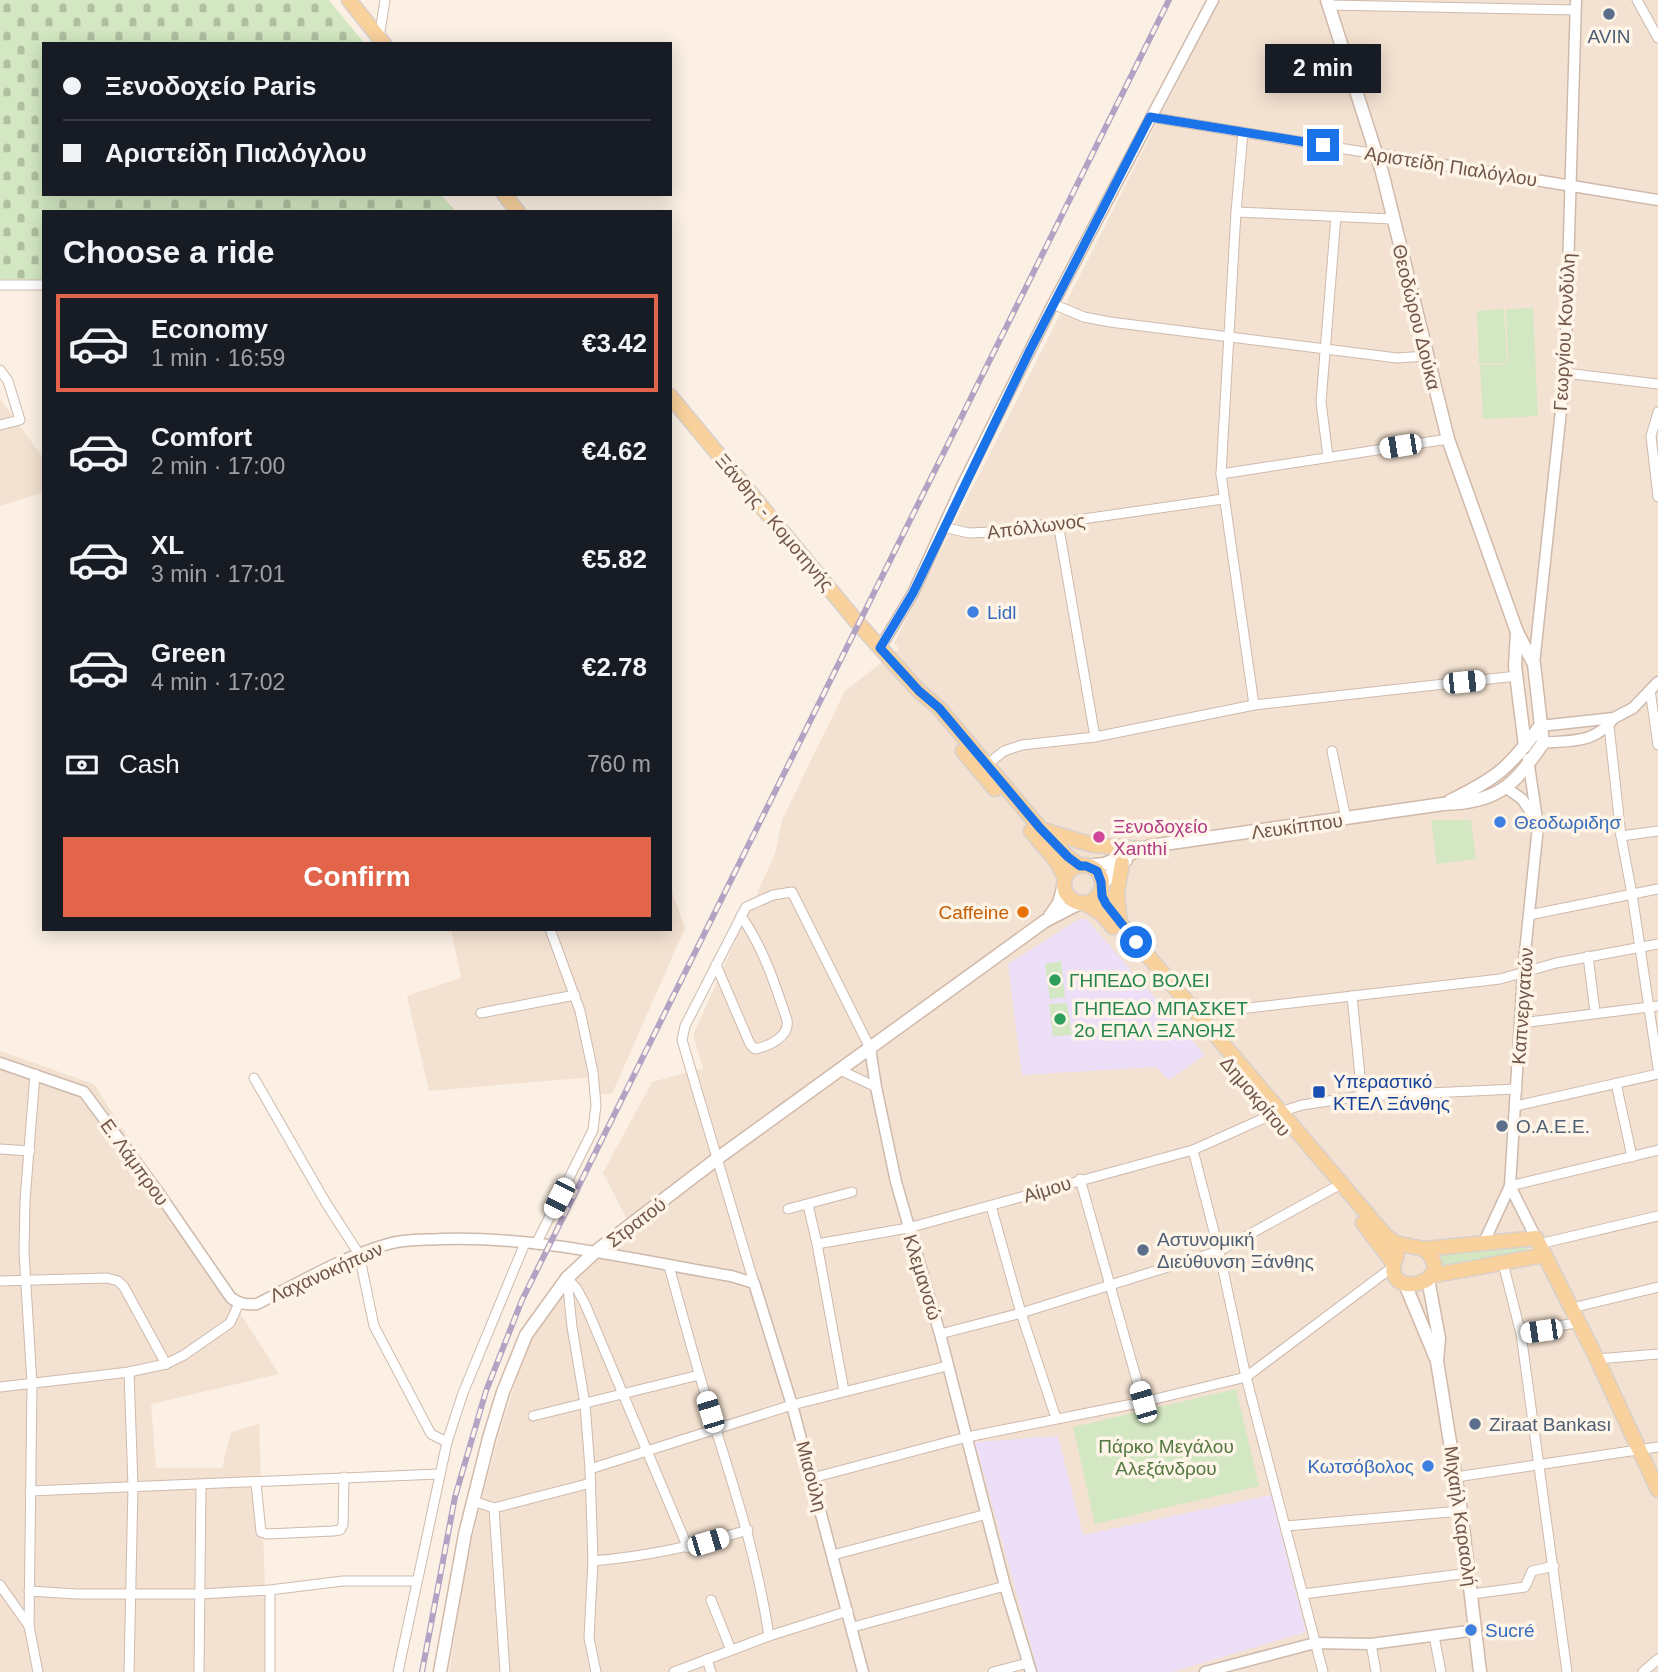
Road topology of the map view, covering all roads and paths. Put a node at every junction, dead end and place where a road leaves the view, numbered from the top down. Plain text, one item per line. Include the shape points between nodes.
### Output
1 (349, 0) edge
2 (385, 0) edge
3 (1213, 0) edge
4 (1637, 0) edge
5 (1328, 3) edge
6 (1575, 5) edge
7 (1658, 38) edge
8 (381, 41) edge
9 (1150, 117) junction
10 (1243, 132) junction
11 (1376, 154) junction
12 (1569, 186) junction
13 (506, 196) edge
14 (1658, 200) edge
15 (516, 210) edge
16 (1236, 212) junction
17 (1336, 216) junction
18 (1392, 219) junction
19 (0, 285) edge
20 (42, 285) edge
21 (1053, 304) junction
22 (1229, 338) junction
23 (1324, 349) junction
24 (1426, 356) junction
25 (0, 369) edge
26 (1565, 373) junction
27 (1658, 384) edge
28 (672, 398) edge
29 (1658, 412) edge
30 (0, 425) edge
31 (1448, 439) junction
32 (1328, 457) junction
33 (1221, 474) junction
34 (1658, 497) edge
35 (1223, 499) junction
36 (1058, 523) junction
37 (943, 527) junction
38 (1517, 632) junction
39 (880, 648) junction
40 (1534, 664) junction
41 (1517, 676) junction
42 (1654, 686) edge
43 (1254, 705) junction
44 (1611, 722) junction
45 (1541, 726) junction
46 (1095, 737) junction
47 (1543, 743) junction
48 (1658, 745) edge
49 (1525, 746) junction
50 (1332, 751) dead end
51 (1528, 764) junction
52 (984, 768) junction
53 (1505, 786) junction
54 (1443, 804) junction
55 (1346, 819) junction
56 (1538, 826) junction
57 (1040, 828) junction
58 (1658, 831) edge
59 (1620, 836) junction
60 (1145, 848) junction
61 (1122, 863) junction
62 (1083, 866) junction
63 (1065, 881) junction
64 (1101, 889) junction
65 (1658, 889) edge
66 (1632, 894) junction
67 (1082, 903) junction
68 (1529, 915) junction
69 (741, 916) junction
70 (1045, 921) junction
71 (1121, 924) junction
72 (551, 931) edge
73 (1658, 944) edge
74 (1640, 948) junction
75 (1588, 956) junction
76 (716, 965) junction
77 (1523, 972) junction
78 (575, 996) junction
79 (1352, 996) junction
80 (1653, 1006) edge
81 (1595, 1012) junction
82 (481, 1013) dead end
83 (1197, 1014) junction
84 (1521, 1023) junction
85 (870, 1048) junction
86 (0, 1063) edge
87 (1658, 1068) edge
88 (840, 1070) junction
89 (36, 1074) junction
90 (1658, 1074) edge
91 (254, 1078) dead end
92 (1616, 1083) junction
93 (876, 1087) junction
94 (1517, 1089) junction
95 (1362, 1096) junction
96 (1516, 1106) junction
97 (1275, 1113) junction
98 (0, 1149) edge
99 (1192, 1150) junction
100 (1658, 1150) edge
101 (30, 1152) junction
102 (1632, 1157) junction
103 (718, 1158) junction
104 (1080, 1179) junction
105 (1337, 1186) junction
106 (1510, 1186) junction
107 (852, 1192) dead end
108 (808, 1205) junction
109 (991, 1206) junction
110 (788, 1209) dead end
111 (1658, 1216) edge
112 (908, 1228) junction
113 (1484, 1242) junction
114 (530, 1243) junction
115 (817, 1244) junction
116 (1540, 1246) junction
117 (1418, 1248) junction
118 (1219, 1251) junction
119 (595, 1252) junction
120 (359, 1254) junction
121 (1503, 1263) junction
122 (1394, 1265) junction
123 (669, 1266) junction
124 (567, 1278) junction
125 (1429, 1278) junction
126 (0, 1281) edge
127 (26, 1281) junction
128 (754, 1283) junction
129 (1405, 1284) junction
130 (1111, 1285) junction
131 (1658, 1287) edge
132 (239, 1303) junction
133 (1572, 1308) junction
134 (1021, 1313) junction
135 (1579, 1322) junction
136 (940, 1334) junction
137 (1521, 1334) junction
138 (1658, 1354) edge
139 (1597, 1359) junction
140 (1437, 1362) junction
141 (166, 1364) junction
142 (947, 1366) junction
143 (129, 1372) junction
144 (699, 1376) junction
145 (1246, 1377) junction
146 (32, 1384) junction
147 (0, 1387) edge
148 (844, 1391) junction
149 (623, 1394) junction
150 (1143, 1402) junction
151 (585, 1404) junction
152 (792, 1405) junction
153 (533, 1416) dead end
154 (1056, 1418) junction
155 (716, 1430) junction
156 (967, 1437) junction
157 (447, 1442) junction
158 (1658, 1447) edge
159 (1639, 1450) junction
160 (649, 1451) junction
161 (1541, 1466) junction
162 (590, 1469) junction
163 (439, 1474) junction
164 (344, 1477) junction
165 (812, 1478) junction
166 (1456, 1478) junction
167 (256, 1483) junction
168 (591, 1483) junction
169 (201, 1485) junction
170 (133, 1486) junction
171 (1658, 1490) edge
172 (30, 1492) junction
173 (473, 1501) junction
174 (494, 1508) junction
175 (1461, 1511) junction
176 (987, 1514) junction
177 (1286, 1526) junction
178 (748, 1530) junction
179 (688, 1548) junction
180 (833, 1555) junction
181 (593, 1561) junction
182 (1554, 1566) junction
183 (1469, 1573) junction
184 (416, 1580) junction
185 (0, 1585) edge
186 (1005, 1586) junction
187 (270, 1590) junction
188 (29, 1591) junction
189 (129, 1594) junction
190 (200, 1594) junction
191 (1303, 1594) junction
192 (1472, 1594) junction
193 (711, 1600) dead end
194 (848, 1611) junction
195 (29, 1626) junction
196 (853, 1627) junction
197 (1476, 1630) junction
198 (769, 1636) junction
199 (1434, 1636) junction
200 (1315, 1643) junction
201 (1371, 1644) junction
202 (730, 1650) junction
203 (706, 1659) junction
204 (1658, 1659) edge
205 (1029, 1667) edge
206 (38, 1672) edge
207 (129, 1672) edge
208 (199, 1672) edge
209 (270, 1672) edge
210 (398, 1672) edge
211 (440, 1672) edge
212 (505, 1672) edge
213 (596, 1672) edge
214 (674, 1672) edge
215 (711, 1672) edge
216 (863, 1672) edge
217 (993, 1672) edge
218 (1207, 1672) edge
219 (1323, 1672) edge
220 (1376, 1672) edge
221 (1441, 1672) edge
222 (1480, 1672) edge
223 (1567, 1672) edge
224 (1643, 1672) edge

1 - 8 main road
2 - 8 street
3 - 9 street
4 - 7 street
5 - 6 street
5 - 11 main road, Θεοδώρου Δούκα
6 - 12 street, Γεωργίου Κονδύλη
9 - 10 street, Αριστείδη Πιαλόγλου
9 - 21 street
10 - 11 street, Αριστείδη Πιαλόγλου
10 - 16 street
11 - 12 street, Αριστείδη Πιαλόγλου
11 - 18 main road, Θεοδώρου Δούκα
12 - 14 street, Αριστείδη Πιαλόγλου
12 - 26 street, Γεωργίου Κονδύλη
13 - 15 main road
16 - 17 street
16 - 22 street
17 - 18 street
17 - 23 street
18 - 24 main road, Θεοδώρου Δούκα
19 - 20 street
21 - 22 street via 1084,317
21 - 37 street
22 - 23 street
22 - 33 street
23 - 24 street via 1397,358
23 - 32 street via 1321,402
24 - 31 main road, Θεοδώρου Δούκα
25 - 30 street via 19,420
26 - 27 street
26 - 40 street, Γεωργίου Κονδύλη
28 - 39 main road, Ξάνθης - Κομοτηνής
29 - 34 street via 1651,436
31 - 32 street
31 - 38 main road, Θεοδώρου Δούκα
32 - 33 street
33 - 35 street
35 - 36 street, Απόλλωνος
35 - 43 street
36 - 37 street, Απόλλωνος via 981,533
36 - 46 street
37 - 39 street via 913,593
38 - 40 main road, Θεοδώρου Δούκα
38 - 41 main road, Θεοδώρου Δούκα
39 - 52 main road via 939,708
40 - 45 main road, Θεοδώρου Δούκα
41 - 43 street
41 - 49 main road, Θεοδώρου Δούκα
42 - 44 street
42 - 48 street
43 - 46 street
44 - 45 street
44 - 47 street via 1592,738
44 - 59 street
45 - 47 main road, Θεοδώρου Δούκα
45 - 49 main road, Λευκίππου
46 - 52 street via 1022,745 1004,751
47 - 51 main road, Λευκίππου
49 - 51 street, Καπνεργατών
49 - 54 main road, Λευκίππου via 1489,781
50 - 55 street
51 - 53 main road, Λευκίππου
51 - 56 street, Καπνεργατών
52 - 57 main road
52 - 63 main road via 1057,862
53 - 54 main road, Λευκίππου via 1488,799
53 - 56 street via 1528,806
54 - 55 main road, Λευκίππου
55 - 60 main road, Λευκίππου
56 - 68 street, Καπνεργατών
57 - 60 main road via 1093,845
57 - 62 main road
58 - 59 street
59 - 66 street
60 - 61 main road, Λευκίππου
60 - 62 main road, Λευκίππου via 1104,864
61 - 64 main road, Λευκίππου
61 - 71 main road via 1117,893
62 - 63 main road via 1069,872
62 - 64 main road via 1097,871
63 - 67 main road via 1069,896
63 - 70 main road, Στρατού via 1059,903
64 - 67 main road via 1094,899
64 - 71 main road, Δημοκρίτου
65 - 66 street
66 - 68 street
66 - 74 street
67 - 70 main road, Στρατού
67 - 97 main road, Δημοκρίτου via 1101,913
68 - 77 street, Καπνεργατών
69 - 76 street
69 - 76 street via 766,960 787,1020 786,1033 755,1049
69 - 85 street, Κλεμανσώ via 748,905 792,892
70 - 85 main road, Στρατού
71 - 83 main road, Δημοκρίτου
72 - 78 street
73 - 74 street
74 - 75 street
74 - 80 street
75 - 77 street
75 - 81 street
76 - 103 street via 685,1026 682,1043
77 - 79 street via 1500,979
77 - 84 street, Καπνεργατών
78 - 82 street
78 - 114 street via 593,1072 593,1130
79 - 83 street
79 - 95 street
80 - 81 street
80 - 87 street
81 - 84 street
83 - 97 main road, Δημοκρίτου
84 - 94 street, Καπνεργατών
85 - 88 main road, Στρατού
85 - 93 street, Κλεμανσώ
86 - 89 street, Ε. Λάμπρου
88 - 93 street
88 - 103 main road, Στρατού
89 - 101 street
89 - 132 street, Ε. Λάμπρου via 84,1092
90 - 92 street
91 - 120 street
92 - 96 street
92 - 102 street
93 - 112 street, Κλεμανσώ
94 - 95 street, Αίμου
94 - 96 street, Καπνεργατών
95 - 97 street, Αίμου
96 - 106 street, Καπνεργατών
97 - 99 street, Αίμου
97 - 105 main road, Δημοκρίτου
98 - 101 street
99 - 104 street, Αίμου
99 - 118 street
100 - 102 street
101 - 127 street via 25,1200
102 - 106 street
103 - 119 main road, Στρατού
103 - 128 street
104 - 109 street, Αίμου
104 - 130 street
105 - 117 main road, Δημοκρίτου via 1386,1236
105 - 118 street
105 - 122 main road, Δημοκρίτου
106 - 113 street
106 - 116 street
107 - 108 street
108 - 110 street
108 - 115 street
109 - 112 street, Αίμου
109 - 134 street
111 - 116 street
112 - 115 street, Αίμου
112 - 136 street, Κλεμανσώ
113 - 116 main road
113 - 117 main road
114 - 119 street, Λαχανοκήπων
114 - 120 street, Λαχανοκήπων via 422,1240 390,1243
114 - 157 street via 463,1393
115 - 148 street
116 - 121 main road
116 - 133 main road
117 - 122 main road via 1399,1252
117 - 125 main road via 1432,1259
118 - 130 street
118 - 145 street
119 - 123 street
119 - 124 main road, Στρατού
120 - 132 street, Λαχανοκήπων via 257,1304
120 - 157 street via 374,1326 430,1434
121 - 125 main road
121 - 137 street
122 - 129 main road
122 - 145 street
123 - 128 street
123 - 144 street
124 - 149 street via 578,1289
124 - 151 street
124 - 173 main road, Στρατού via 526,1335 516,1357
125 - 129 main road via 1418,1286
125 - 140 main road, Μιχαήλ Καραολή via 1439,1338
126 - 127 street
127 - 141 street via 118,1281
127 - 146 street
128 - 152 street, Μιαούλη
129 - 140 main road, Μιχαήλ Καραολή
130 - 134 street
130 - 150 street
131 - 133 street
132 - 141 street via 230,1323
133 - 135 main road
134 - 136 street
134 - 154 street
135 - 137 street
135 - 139 main road
136 - 142 street, Κλεμανσώ
137 - 161 street
138 - 139 street
139 - 159 main road
140 - 166 main road, Μιχαήλ Καραολή
141 - 143 street
142 - 148 street
142 - 156 street, Κλεμανσώ
143 - 146 street
143 - 170 street
144 - 149 street
144 - 155 street
145 - 150 street
145 - 177 street
146 - 147 street
146 - 172 street
148 - 152 street
149 - 151 street
149 - 160 street
150 - 154 street
151 - 153 street
151 - 162 street
152 - 155 street
152 - 165 street, Μιαούλη
154 - 156 street
155 - 160 street
155 - 178 street
156 - 165 street
156 - 176 street, Κλεμανσώ
157 - 163 street
158 - 159 street
159 - 161 street
159 - 171 main road
160 - 162 street
160 - 179 street
161 - 166 street
161 - 182 street
162 - 168 street
163 - 164 street
163 - 184 street
164 - 167 street
164 - 167 street via 343,1525 333,1531 261,1532
165 - 180 street, Μιαούλη
166 - 175 main road, Μιχαήλ Καραολή
167 - 169 street
168 - 174 street
168 - 181 street
169 - 170 street
169 - 190 street
170 - 172 street
170 - 189 street
172 - 188 street
173 - 174 street
173 - 211 main road, Στρατού
174 - 212 street
175 - 177 street
175 - 183 main road, Μιχαήλ Καραολή
176 - 180 street
176 - 186 street, Κλεμανσώ
177 - 191 street
178 - 179 street
178 - 198 street
179 - 181 street
180 - 194 street, Μιαούλη
181 - 213 street via 589,1638
182 - 192 street via 1531,1571 1525,1587
182 - 223 street
183 - 191 street
183 - 192 main road, Μιχαήλ Καραολή
184 - 187 street via 343,1581
184 - 210 street
185 - 195 street
186 - 196 street
186 - 205 street, Κλεμανσώ
187 - 190 street
187 - 209 street
188 - 189 street
188 - 195 street
189 - 190 street
189 - 207 street
190 - 208 street
191 - 200 street
192 - 197 main road, Μιχαήλ Καραολή
193 - 202 street
194 - 196 street, Μιαούλη
194 - 198 street
195 - 206 street
196 - 216 street, Μιαούλη
197 - 199 street
197 - 222 main road, Μιχαήλ Καραολή
198 - 202 street
199 - 201 street
199 - 221 street
200 - 201 street
200 - 218 street
200 - 219 street
201 - 220 street
202 - 203 street
203 - 214 street
203 - 215 street
204 - 224 street
205 - 217 street

